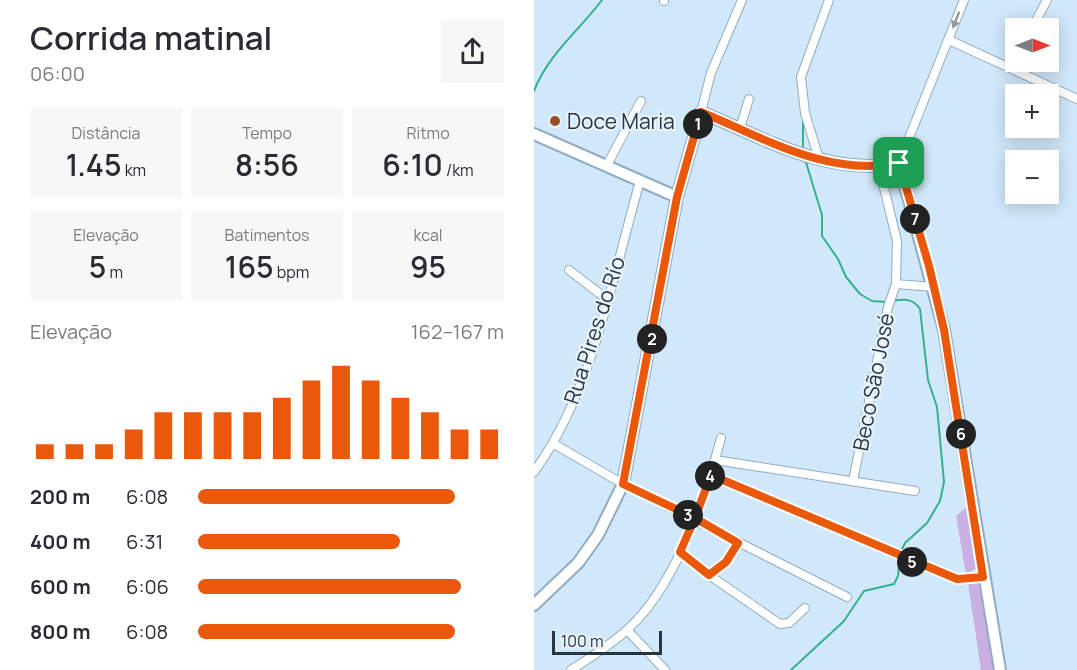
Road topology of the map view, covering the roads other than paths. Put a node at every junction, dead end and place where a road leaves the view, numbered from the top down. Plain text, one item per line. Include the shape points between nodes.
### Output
1 (742, 0) edge
2 (829, 0) edge
3 (964, 0) edge
4 (1047, 0) edge
5 (1037, 18) edge
6 (949, 40) junction
7 (1005, 65) edge
8 (1020, 72) edge
9 (749, 99) dead end
10 (1077, 99) edge
11 (641, 101) dead end
12 (701, 112) junction
13 (740, 128) junction
14 (534, 134) edge
15 (819, 159) junction
16 (899, 163) junction
17 (607, 165) junction
18 (879, 167) junction
19 (640, 181) junction
20 (677, 197) junction
21 (569, 270) dead end
22 (896, 284) junction
23 (934, 287) junction
24 (608, 300) junction
25 (722, 438) dead end
26 (554, 444) junction
27 (715, 460) junction
28 (534, 472) edge
29 (711, 475) junction
30 (853, 481) junction
31 (623, 484) junction
32 (915, 491) dead end
33 (695, 518) junction
34 (738, 543) junction
35 (680, 552) junction
36 (709, 575) junction
37 (983, 577) junction
38 (847, 597) dead end
39 (534, 605) edge
40 (805, 608) dead end
41 (627, 630) junction
42 (571, 670) edge
43 (665, 670) edge
44 (1000, 670) edge

1 - 12 street via 711,73
2 - 15 street via 801,77 805,112
3 -> 6 street
4 - 5 street
6 - 7 street
6 - 16 street
8 - 10 street
9 - 13 street
11 - 17 street
12 - 13 street
12 - 20 street
13 - 15 street
14 - 17 street
15 - 18 street
16 - 18 street
16 - 23 street
17 - 19 street
18 - 22 street, Beco São José via 897,241
19 - 20 street
19 - 24 street, Rua Pires do Río
20 - 31 street
21 - 24 street
22 - 23 street, Beco São José
22 - 30 street, Beco São José
23 - 37 street via 950,358
24 - 26 street, Rua Pires do Río via 585,370
25 - 27 street
26 - 28 street, Rua Pires do Río
26 - 31 street
27 - 29 street
27 - 30 street, Beco São José
29 - 33 street
29 - 37 street via 957,579
30 - 32 street, Beco São José
31 - 33 street
31 - 39 street via 598,535 578,563
33 - 34 street
33 - 35 street
34 - 36 street via 726,562
34 - 38 street
35 - 36 street
35 - 41 street via 656,594
36 - 40 street via 780,624 789,623
37 - 44 street
41 - 42 street
41 - 43 street

